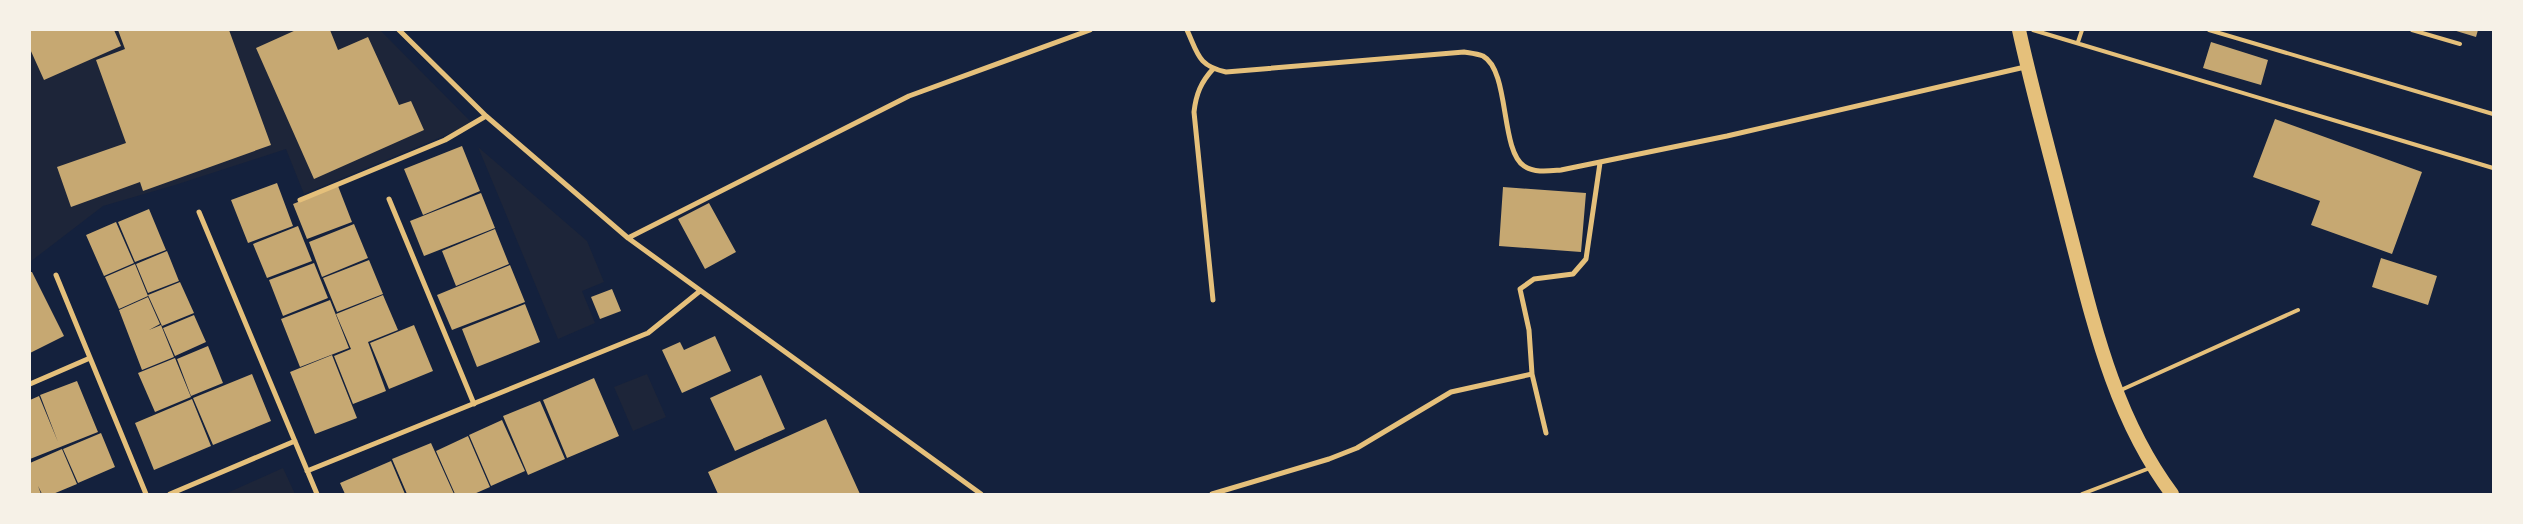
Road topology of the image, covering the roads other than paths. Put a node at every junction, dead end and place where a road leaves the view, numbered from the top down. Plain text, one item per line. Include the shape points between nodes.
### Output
1 (399, 30) edge
2 (1090, 30) edge
3 (1187, 30) edge
4 (2018, 30) edge
5 (2033, 30) edge
6 (2082, 30) edge
7 (2209, 30) edge
8 (2412, 30) edge
9 (2078, 42) junction
10 (2460, 44) dead end
11 (2027, 66) junction
12 (1213, 70) junction
13 (2493, 114) edge
14 (486, 116) junction
15 (1600, 163) junction
16 (2493, 168) edge
17 (389, 199) dead end
18 (300, 200) dead end
19 (198, 212) dead end
20 (628, 238) junction
21 (56, 275) dead end
22 (700, 291) junction
23 (1213, 300) dead end
24 (2298, 310) dead end
25 (90, 358) junction
26 (1532, 374) junction
27 (30, 384) edge
28 (2116, 392) junction
29 (474, 404) junction
30 (1546, 433) dead end
31 (295, 442) junction
32 (2152, 467) junction
33 (307, 471) junction
34 (146, 494) edge
35 (170, 494) edge
36 (317, 494) edge
37 (981, 494) edge
38 (1212, 494) edge
39 (2082, 494) edge
40 (2172, 494) edge

1 - 14 street
2 - 20 street via 908,96
3 - 12 street via 1203,64
4 - 11 highway
5 - 9 lane
6 - 9 lane
7 - 13 lane
8 - 10 lane
9 - 16 lane
11 - 15 street
11 - 28 highway via 2098,339
12 - 15 street via 1226,72 1464,52 1484,56 1495,69 1513,150 1522,165 1539,172
12 - 23 street via 1204,78 1196,94 1194,112
14 - 18 street via 445,140
14 - 20 street
15 - 26 street via 1586,259 1573,274 1534,279 1520,289 1529,330
17 - 29 street
19 - 31 street
20 - 22 street
21 - 25 street
22 - 29 street via 648,333
22 - 37 street
24 - 28 lane
25 - 27 street
25 - 34 street
26 - 30 street
26 - 38 street via 1452,392 1357,448
28 - 32 highway
29 - 33 street
31 - 33 street
31 - 35 street
32 - 39 lane
32 - 40 highway
33 - 36 street

